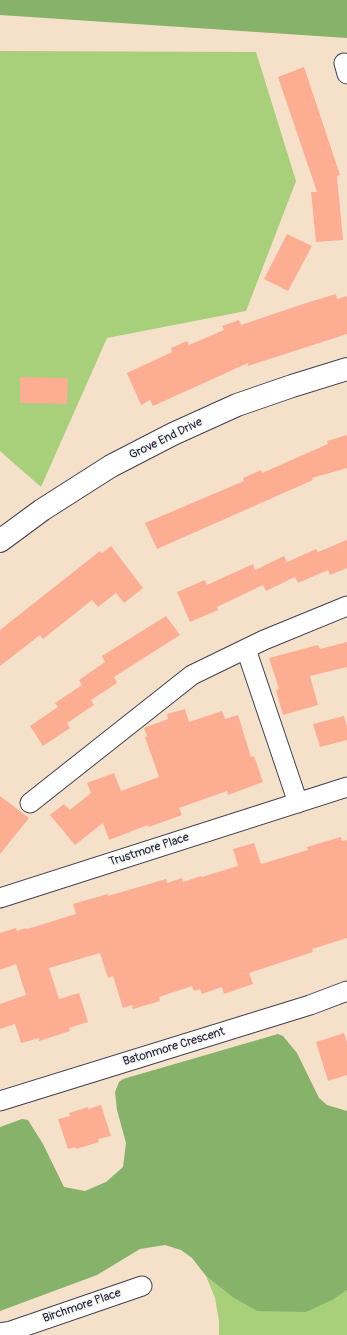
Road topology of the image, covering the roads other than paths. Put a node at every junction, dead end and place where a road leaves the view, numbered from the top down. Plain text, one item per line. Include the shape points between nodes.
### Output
1 (347, 370) edge
2 (0, 541) edge
3 (347, 606) edge
4 (246, 649) junction
5 (347, 787) edge
6 (30, 803) dead end
7 (298, 803) junction
8 (0, 898) edge
9 (347, 991) edge
10 (0, 1101) edge
11 (142, 1286) dead end
12 (0, 1333) edge

1 - 2 street, Grove End Drive via 237,405 173,434 110,466
3 - 4 street
4 - 6 street via 192,675
4 - 7 street
5 - 7 street, Trustmore Place
7 - 8 street, Trustmore Place
9 - 10 street, Batonmore Crescent via 310,1005
11 - 12 street, Birchmore Place

